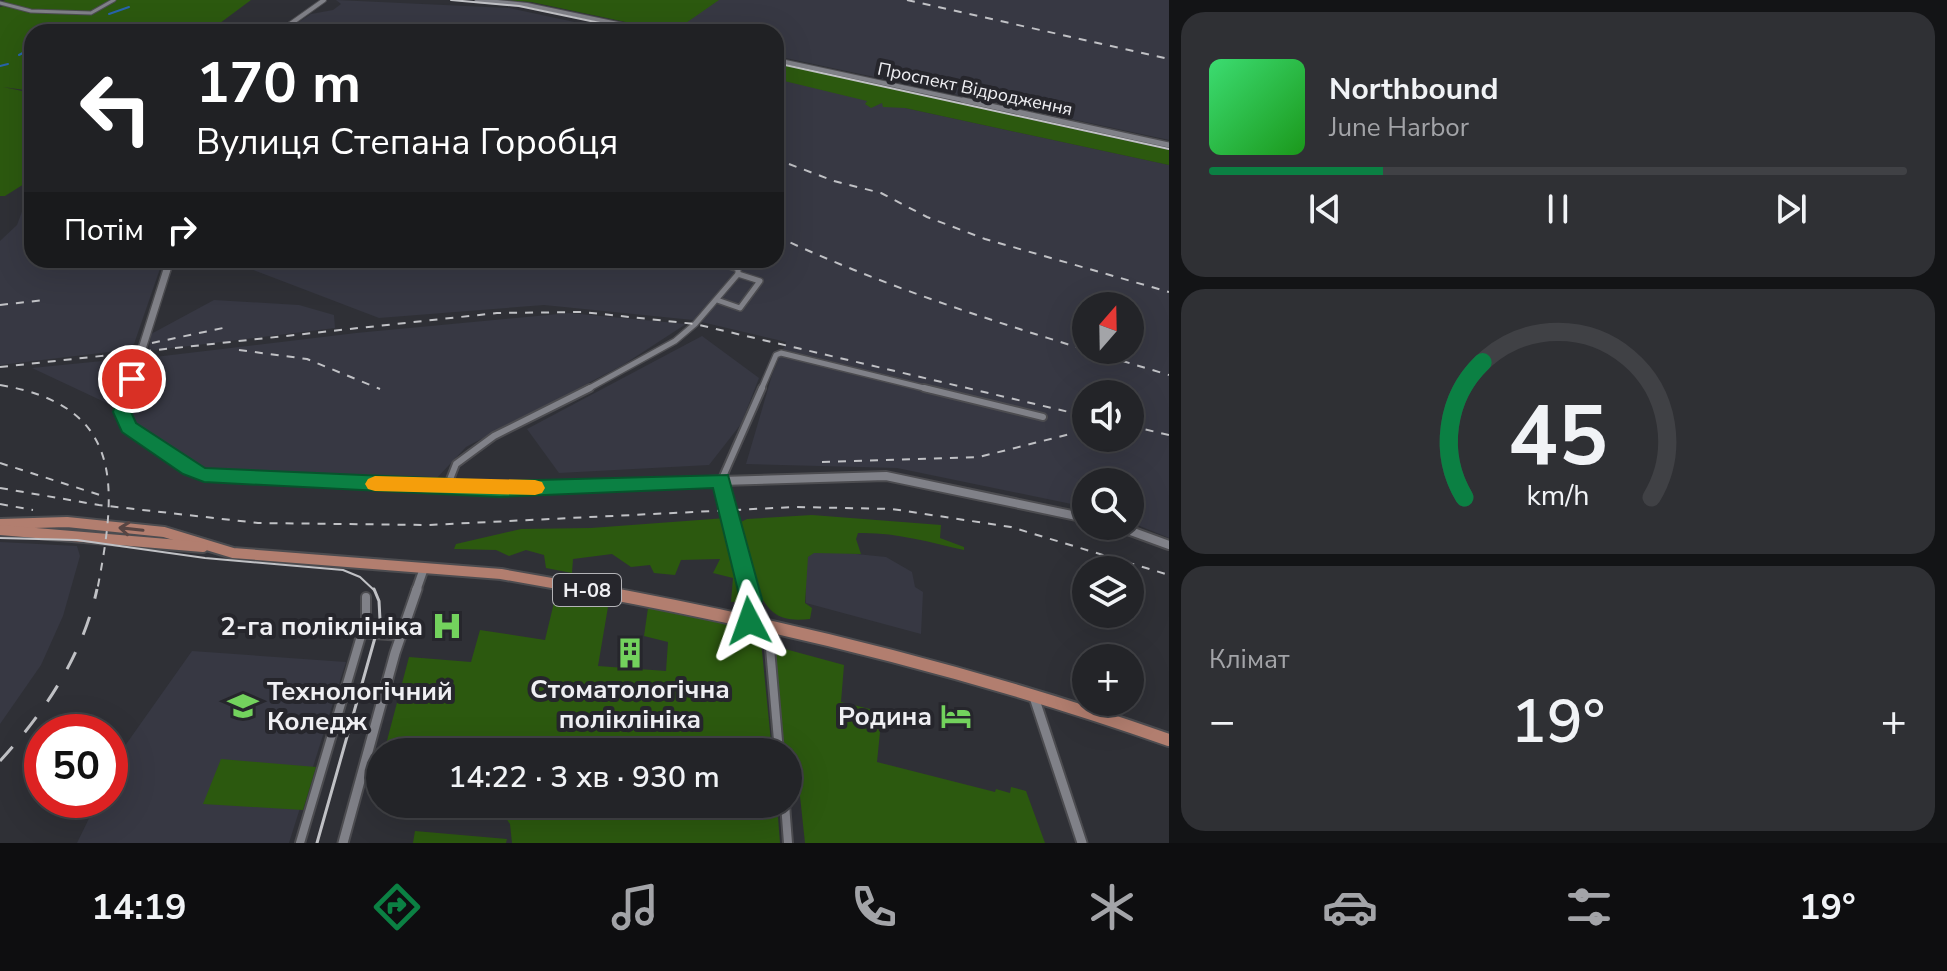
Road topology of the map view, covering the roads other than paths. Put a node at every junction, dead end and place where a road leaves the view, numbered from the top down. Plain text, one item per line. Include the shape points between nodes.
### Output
1 (21, 0) edge
2 (114, 0) edge
3 (324, 0) edge
4 (477, 0) edge
5 (0, 3) edge
6 (11, 6) junction
7 (290, 24) edge
8 (618, 24) edge
9 (784, 62) edge
10 (1169, 145) edge
11 (167, 268) edge
12 (735, 268) edge
13 (738, 274) junction
14 (717, 300) junction
15 (1043, 417) dead end
16 (721, 481) junction
17 (447, 487) junction
18 (1072, 515) edge
19 (0, 524) edge
20 (0, 530) edge
21 (1144, 536) edge
22 (1169, 545) edge
23 (206, 547) junction
24 (424, 568) junction
25 (366, 597) dead end
26 (749, 621) junction
27 (768, 625) junction
28 (363, 633) junction
29 (401, 636) junction
30 (1033, 693) junction
31 (778, 738) edge
32 (1169, 740) edge
33 (786, 818) edge
34 (300, 843) edge
35 (343, 843) edge
36 (788, 843) edge
37 (1082, 843) edge

1 - 6 street
2 - 6 street via 91,13
3 - 7 main road
4 - 8 street
5 - 6 street
9 - 10 street, Проспект Відродження
11 - 17 main road via 124,404 128,427 204,475
12 - 13 street
13 - 14 street
13 - 14 street via 760,281 740,308
14 - 17 street via 659,352 494,436 456,464
15 - 16 street via 781,353
16 - 17 main road
16 - 18 street via 886,476
16 - 26 main road via 751,599
23 -> 19 main road, Н-08 via 164,532 130,528 67,522
20 - 23 main road, Н-08
21 - 22 street
23 - 24 main road, Н-08
24 - 26 main road, Н-08 via 501,574
24 - 29 street
25 - 28 street
26 - 27 main road, Н-08
27 - 30 main road, Н-08
27 - 31 street
28 - 29 street
28 - 34 street
29 - 35 street
30 - 32 main road, Н-08
30 - 37 street
33 - 36 street

